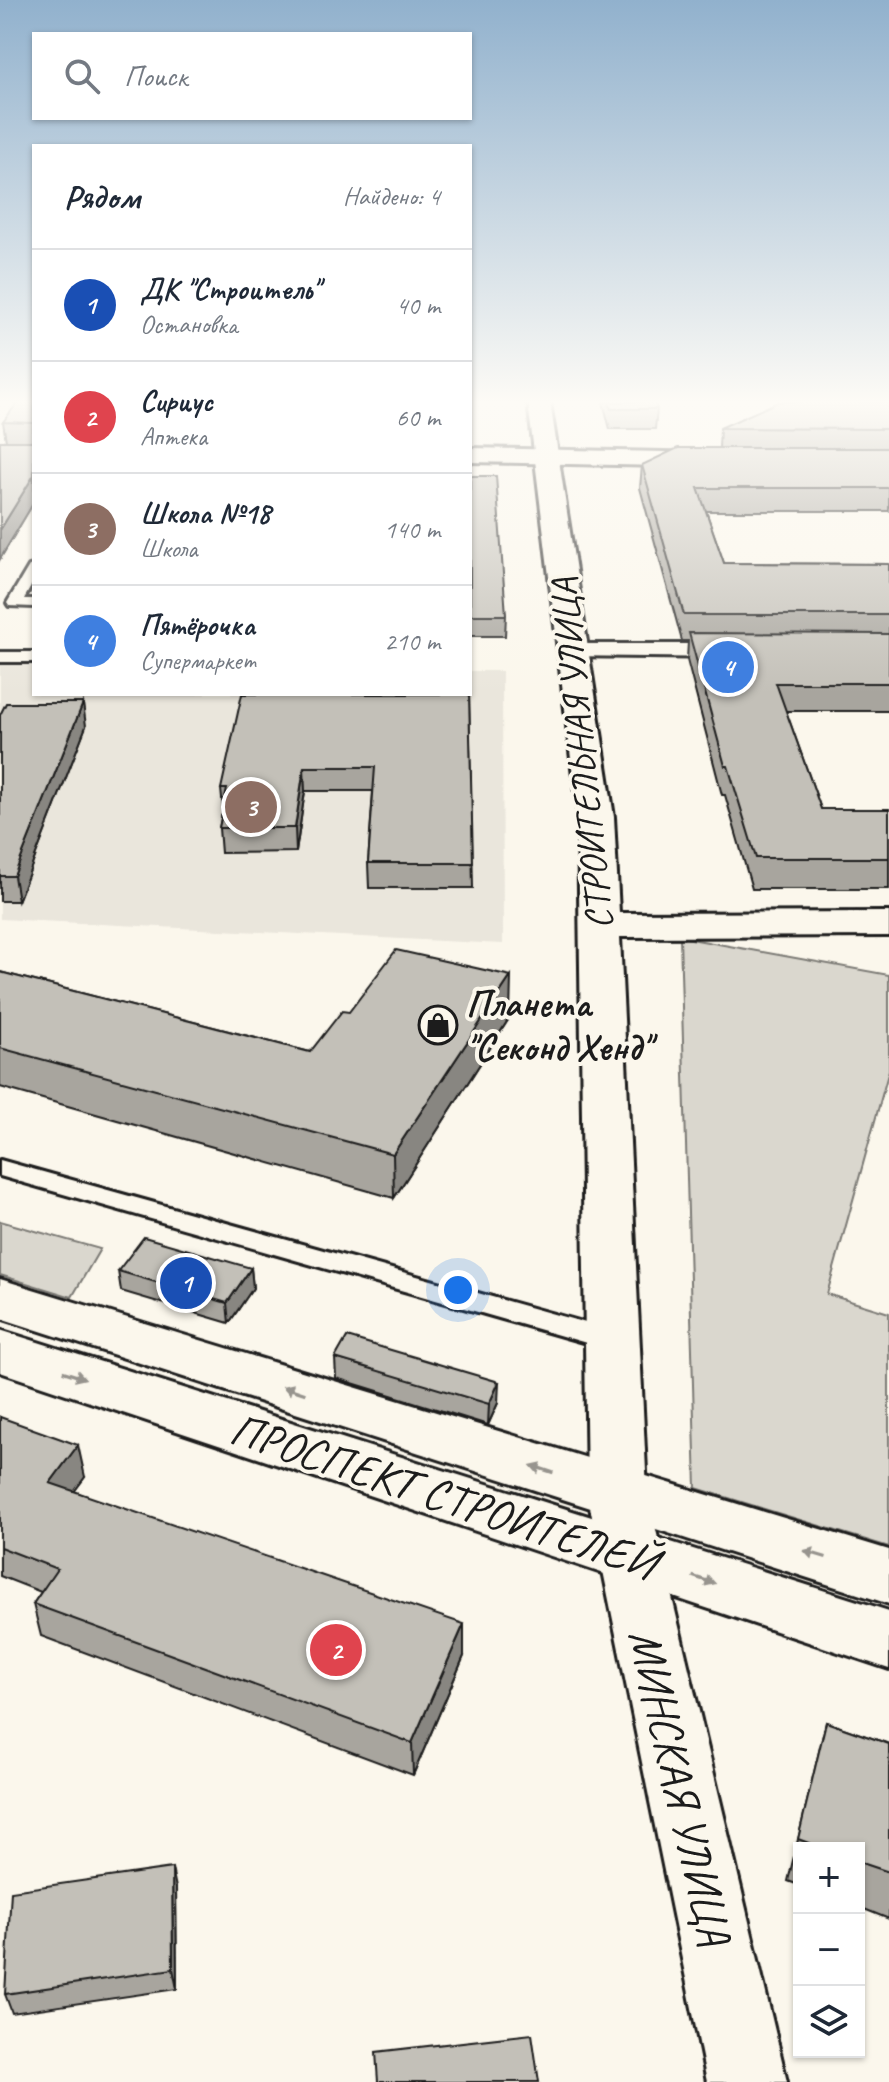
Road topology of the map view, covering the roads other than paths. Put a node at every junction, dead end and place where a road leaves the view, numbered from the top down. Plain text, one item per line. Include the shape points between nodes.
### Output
1 (552, 499) edge
2 (32, 572) edge
3 (32, 603) edge
4 (573, 651) junction
5 (747, 651) edge
6 (0, 657) edge
7 (32, 657) edge
8 (889, 924) edge
9 (600, 925) junction
10 (0, 1168) edge
11 (0, 1298) edge
12 (612, 1340) junction
13 (0, 1351) edge
14 (623, 1524) junction
15 (889, 1577) edge
16 (889, 1640) edge
17 (747, 2082) edge

1 - 4 street, СТРОИТЕЛЬНАЯ УЛИЦА
2 - 3 lane via 14,603
4 - 5 street
4 - 9 street, СТРОИТЕЛЬНАЯ УЛИЦА via 596,817
6 - 7 lane
8 - 9 street
9 - 12 street, СТРОИТЕЛЬНАЯ УЛИЦА
10 - 12 lane
14 -> 11 street, ПРОСПЕКТ СТРОИТЕЛЕЙ
12 - 14 street, СТРОИТЕЛЬНАЯ УЛИЦА
13 -> 14 street, ПРОСПЕКТ СТРОИТЕЛЕЙ
15 -> 14 street, ПРОСПЕКТ СТРОИТЕЛЕЙ
14 -> 16 street, ПРОСПЕКТ СТРОИТЕЛЕЙ
14 - 17 street, МИНСКАЯ УЛИЦА

